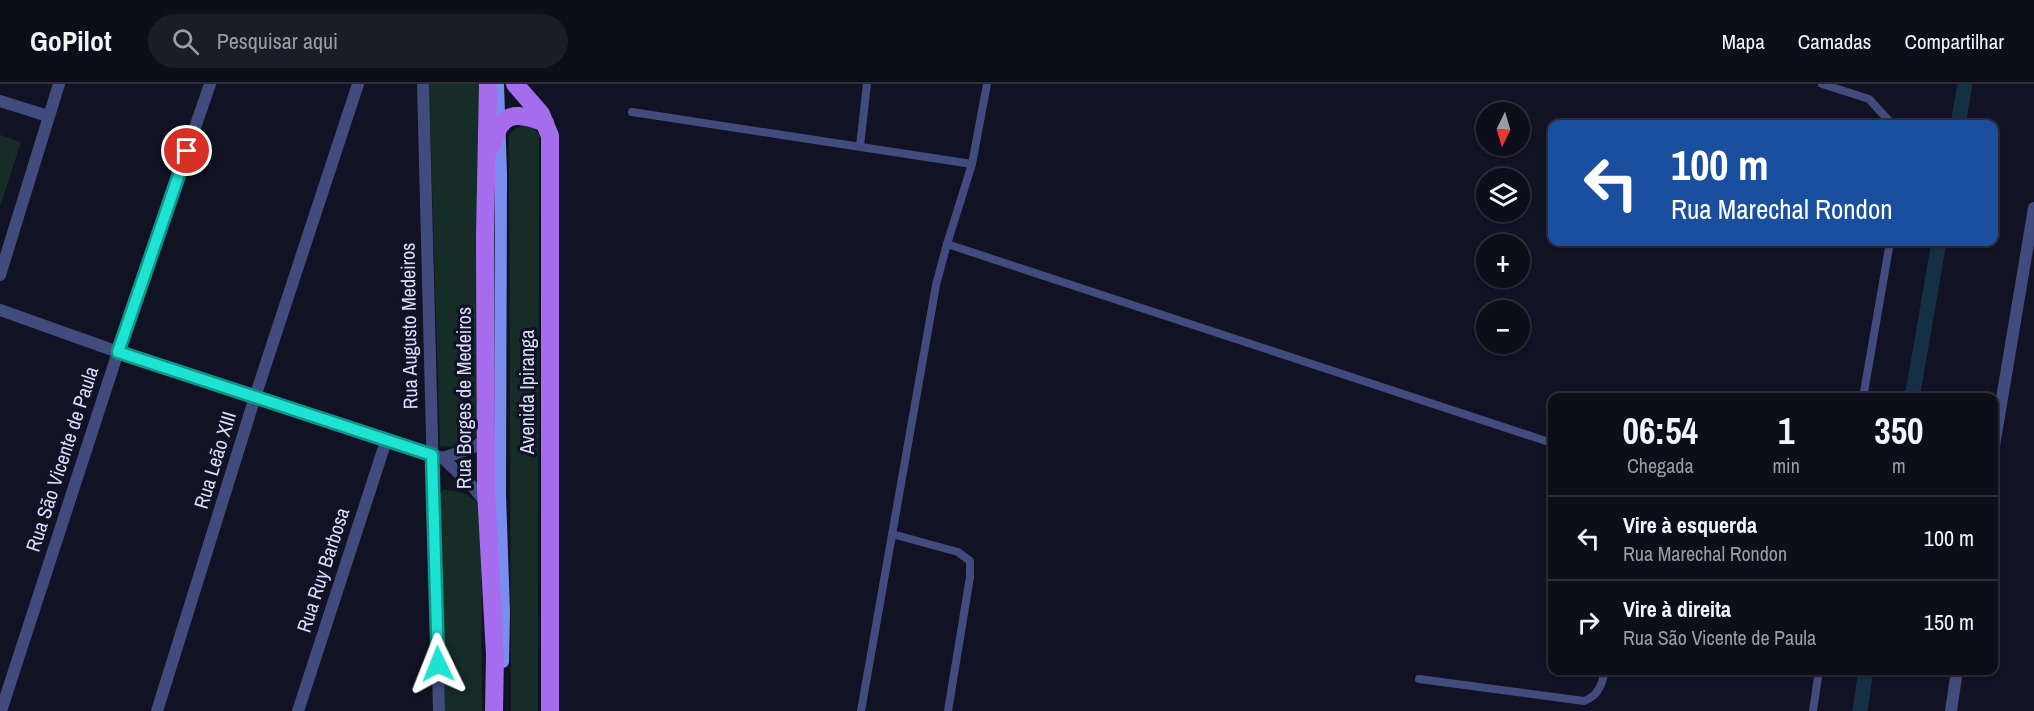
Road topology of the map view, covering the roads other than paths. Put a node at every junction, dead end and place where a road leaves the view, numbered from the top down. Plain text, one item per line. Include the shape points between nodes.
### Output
1 (59, 84) edge
2 (210, 84) edge
3 (358, 84) edge
4 (423, 84) edge
5 (488, 84) edge
6 (498, 84) edge
7 (515, 84) edge
8 (867, 84) edge
9 (987, 84) edge
10 (1822, 84) edge
11 (0, 101) edge
12 (633, 112) dead end
13 (48, 116) junction
14 (1888, 120) edge
15 (501, 122) junction
16 (545, 123) junction
17 (860, 146) junction
18 (972, 164) junction
19 (2034, 208) edge
20 (947, 244) junction
21 (1889, 246) edge
22 (0, 274) edge
23 (0, 310) edge
24 (118, 352) junction
25 (1864, 393) edge
26 (255, 397) junction
27 (1998, 422) edge
28 (486, 435) junction
29 (386, 441) junction
30 (1548, 442) edge
31 (438, 457) junction
32 (488, 505) junction
33 (892, 534) junction
34 (492, 575) junction
35 (1604, 675) edge
36 (1819, 675) edge
37 (1956, 675) edge
38 (1419, 679) dead end
39 (1584, 701) junction
40 (1, 711) edge
41 (157, 711) edge
42 (298, 711) edge
43 (439, 711) edge
44 (486, 711) edge
45 (494, 711) edge
46 (502, 711) edge
47 (550, 711) edge
48 (861, 711) edge
49 (948, 711) edge
50 (1582, 711) edge
51 (1813, 711) edge
52 (1951, 711) edge

1 - 13 street
2 - 24 street, Rua São Vicente de Paula
3 - 26 street, Rua Leão XIII
4 - 31 street, Rua Augusto Medeiros
5 - 28 main road, Rua Borges de Medeiros
6 - 15 main road, Rua Borges de Medeiros
7 - 16 main road, Avenida Ipiranga via 535,105
8 - 17 lane
9 - 18 lane
10 - 14 lane via 1869,99
11 - 13 street
12 - 17 lane
13 - 22 street
15 - 16 main road via 520,115
15 - 28 main road via 491,147 493,334
15 - 46 main road, Rua Borges de Medeiros
16 - 47 main road, Avenida Ipiranga via 550,136
17 - 18 lane
18 - 20 lane
19 - 27 street
20 - 30 lane
20 - 33 lane via 936,285
21 - 25 lane
23 - 24 street
24 - 26 street
24 - 40 street, Rua São Vicente de Paula
26 - 29 street
26 - 41 street, Rua Leão XIII
28 - 31 street via 470,449
28 - 32 main road, Rua Borges de Medeiros
29 - 31 street
29 - 42 street, Rua Ruy Barbosa
31 - 32 street
31 - 43 street, Rua Augusto Medeiros
32 - 34 main road, Rua Borges de Medeiros
33 - 48 lane
33 - 49 lane via 958,552 970,561
34 - 44 main road, Rua Borges de Medeiros
34 - 45 main road
35 - 39 lane via 1593,698
36 - 51 lane
37 - 52 street
38 - 39 lane
39 - 50 lane

